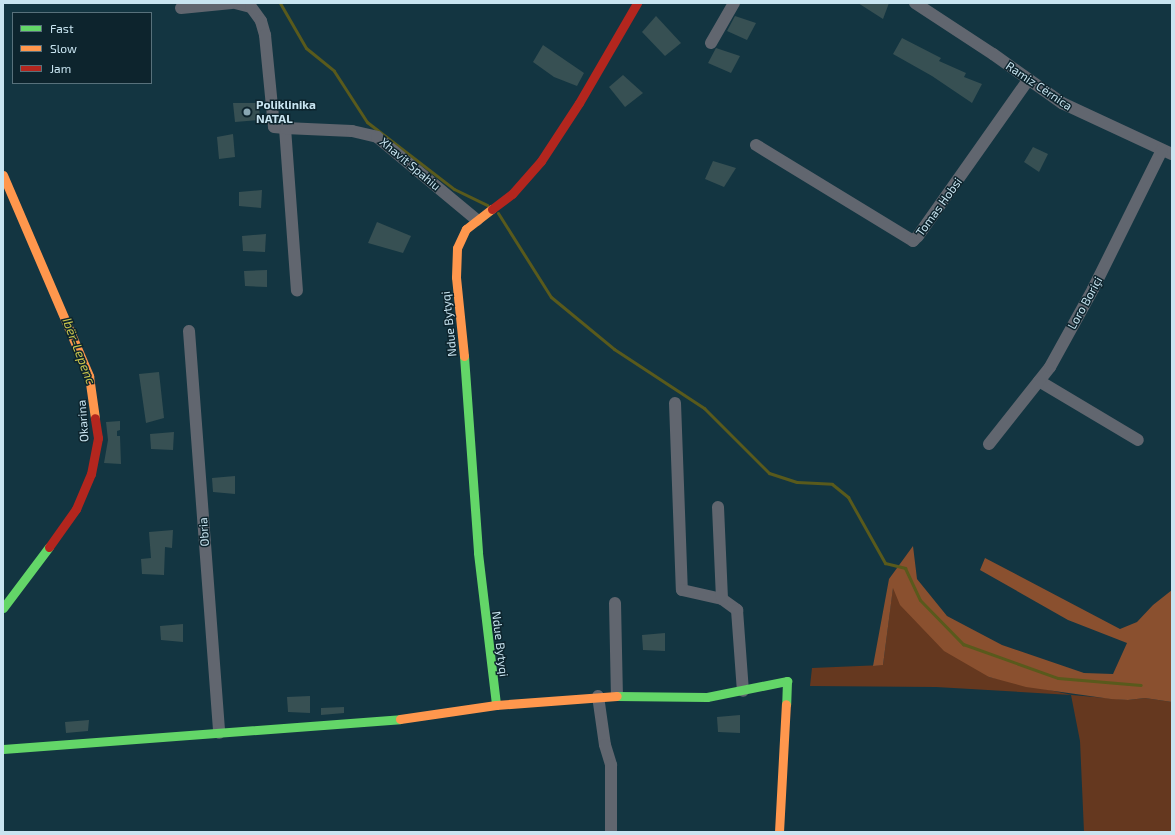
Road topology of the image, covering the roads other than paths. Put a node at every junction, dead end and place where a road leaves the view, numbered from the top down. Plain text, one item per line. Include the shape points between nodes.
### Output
1 (233, 3) edge
2 (637, 3) edge
3 (734, 3) edge
4 (915, 3) edge
5 (181, 8) dead end
6 (711, 43) dead end
7 (1028, 80) junction
8 (285, 128) junction
9 (756, 145) dead end
10 (1167, 152) edge
11 (3, 175) edge
12 (477, 220) junction
13 (297, 291) dead end
14 (189, 331) dead end
15 (1039, 381) junction
16 (674, 403) dead end
17 (1138, 440) dead end
18 (989, 444) dead end
19 (718, 507) dead end
20 (722, 599) junction
21 (615, 603) dead end
22 (3, 608) edge
23 (743, 691) junction
24 (617, 695) junction
25 (598, 696) junction
26 (496, 705) junction
27 (219, 733) junction
28 (3, 749) edge
29 (611, 832) edge
30 (779, 832) edge

1 - 5 street
1 - 8 street via 251,7 262,21 270,67 274,127
2 - 12 street, Ndue Bytyqi via 579,103 541,161 512,194
3 - 6 street
4 - 7 street, Ramiz Cërnica
7 - 9 street, Tomas Hobsi via 913,241
7 - 10 street, Ramiz Cërnica via 1062,103
8 - 12 street, Xhavit Spahiu via 352,131 377,137
8 - 13 street
10 - 15 street, Loro Boriçi via 1093,289
11 - 22 street, Okarina via 89,376 98,438 91,474 76,508
12 - 26 street, Ndue Bytyqi via 460,237 456,277 467,382 479,560
14 - 27 street, Obria
15 - 17 street
15 - 18 street, Loro Boriçi
16 - 20 street via 682,590
19 - 20 street
20 - 23 street via 732,604 740,617
21 - 24 street
23 - 24 street via 694,698
23 - 30 street via 787,681
24 - 25 street
25 - 26 street
25 - 29 street via 605,745 611,765
26 - 27 street via 438,715
27 - 28 street via 136,737

